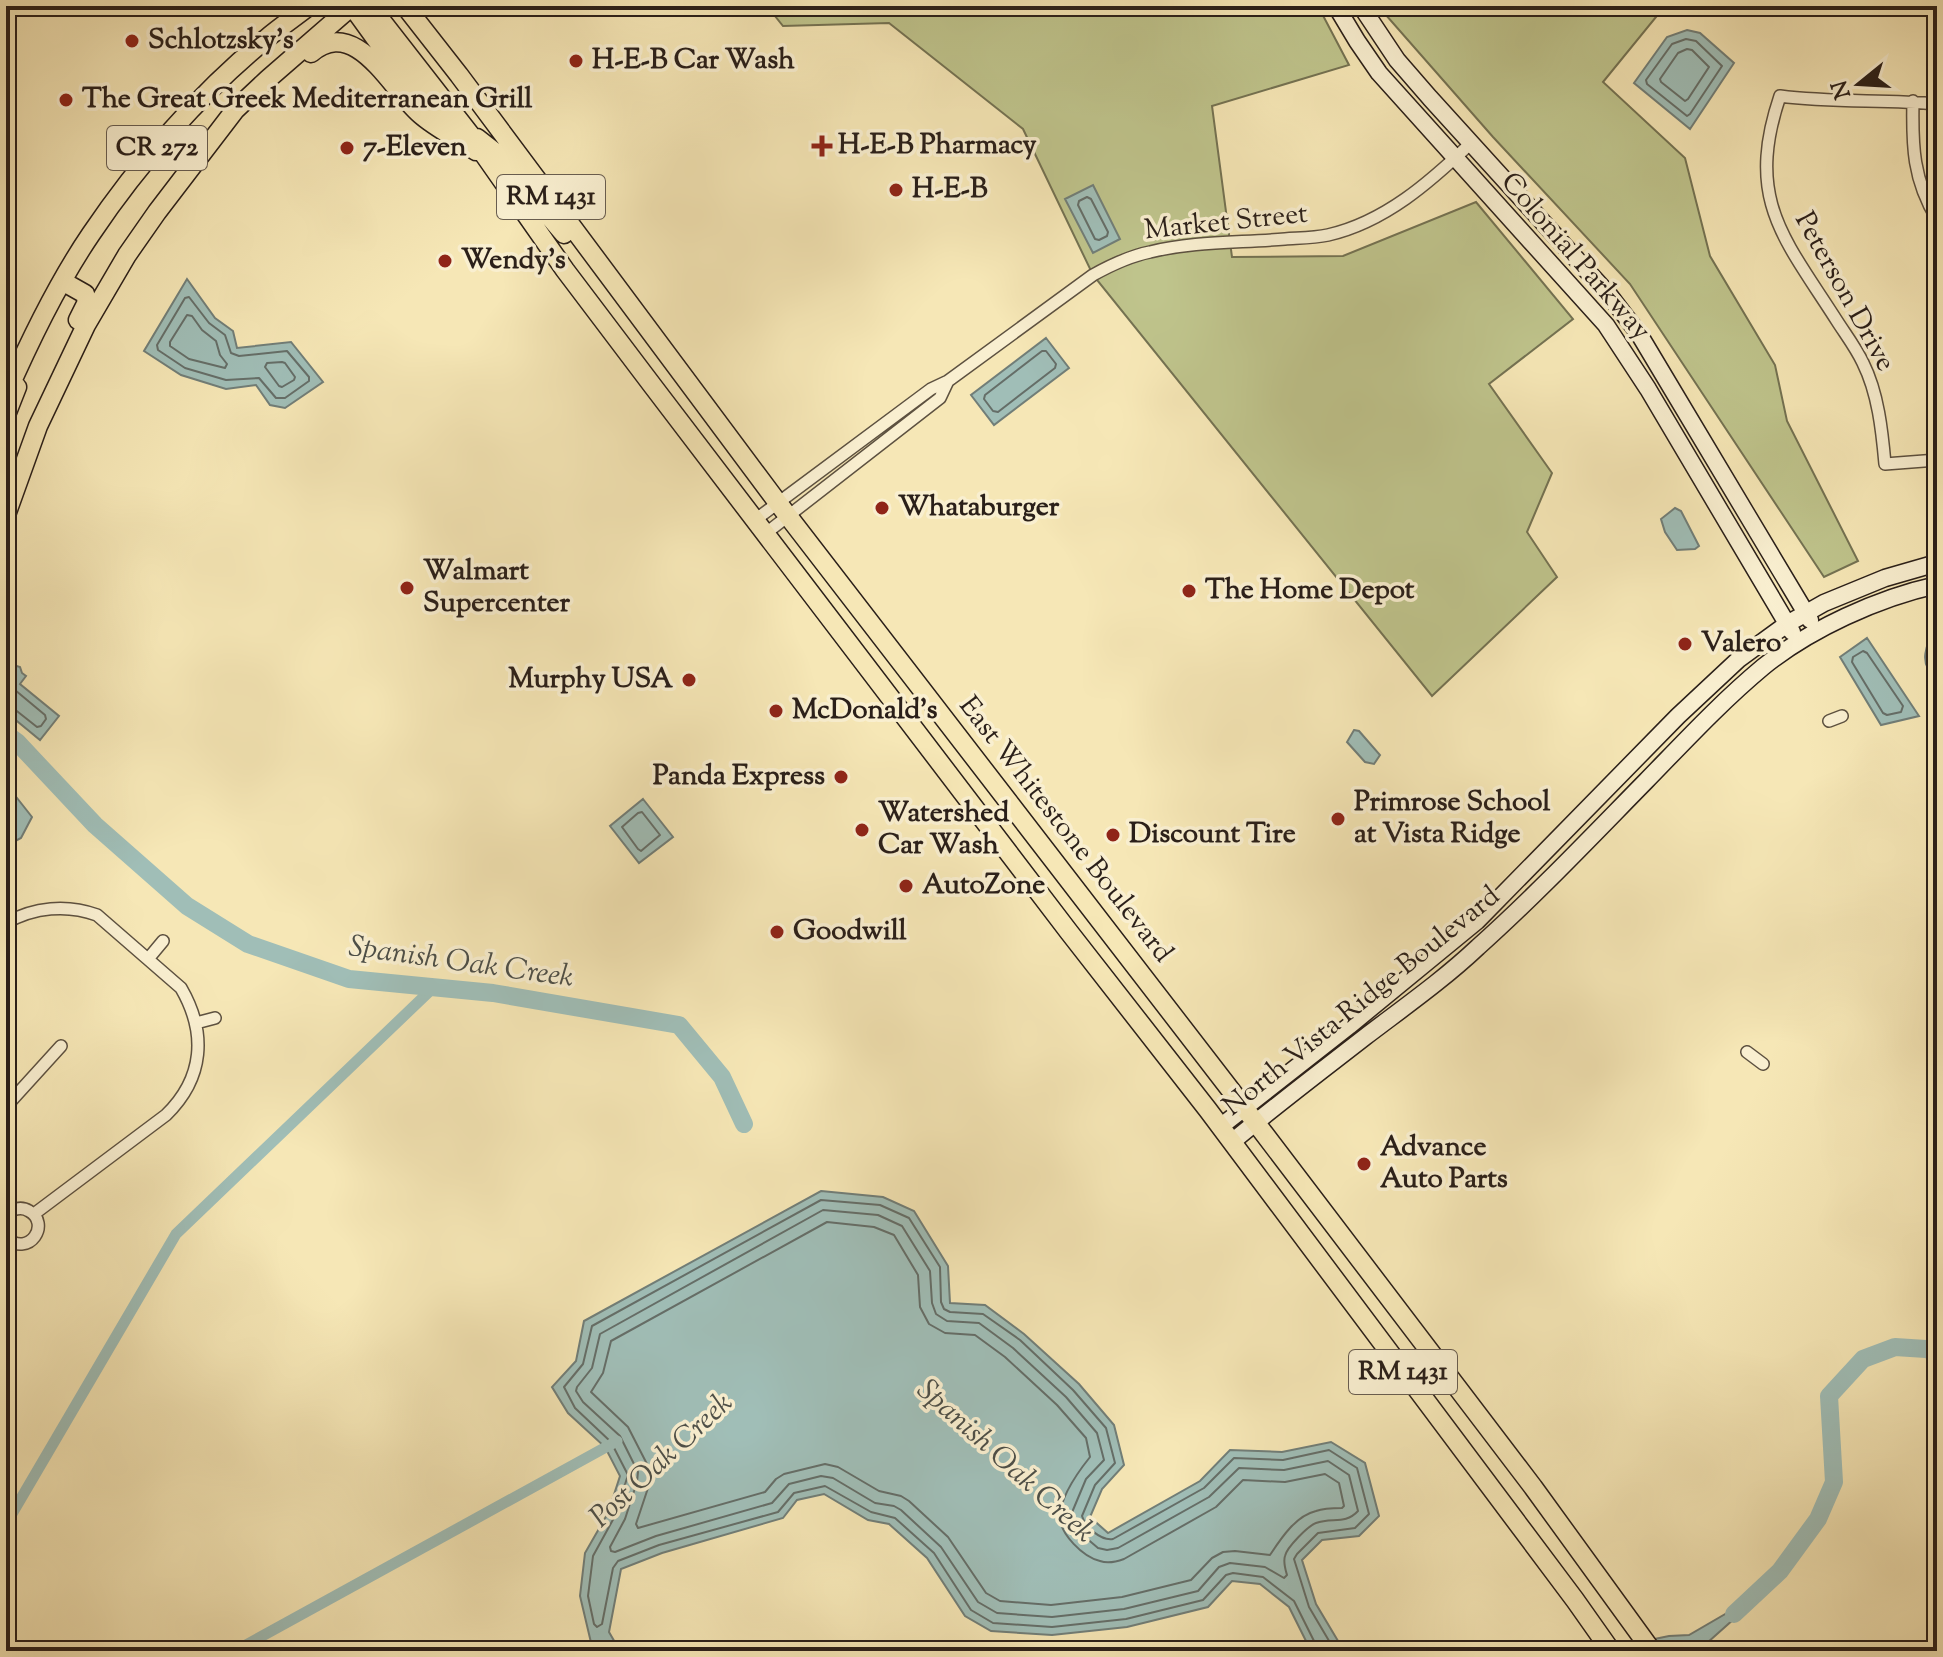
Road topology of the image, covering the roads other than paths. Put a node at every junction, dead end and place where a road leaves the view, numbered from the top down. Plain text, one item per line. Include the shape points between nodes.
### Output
1 (352, 6) edge
2 (370, 6) edge
3 (405, 6) edge
4 (424, 6) edge
5 (1336, 6) edge
6 (1361, 6) edge
7 (302, 10) edge
8 (433, 42) junction
9 (268, 79) junction
10 (1913, 101) junction
11 (1937, 104) edge
12 (469, 133) junction
13 (1471, 143) junction
14 (485, 156) junction
15 (1455, 158) junction
16 (1937, 219) edge
17 (62, 281) junction
18 (667, 354) junction
19 (23, 357) junction
20 (948, 381) junction
21 (6, 395) edge
22 (6, 415) edge
23 (1937, 460) edge
24 (783, 510) junction
25 (6, 514) edge
26 (760, 527) junction
27 (1937, 563) edge
28 (1937, 585) edge
29 (1806, 613) junction
30 (1787, 624) junction
31 (1817, 632) junction
32 (1799, 643) junction
33 (1842, 716) dead end
34 (1829, 721) dead end
35 (6, 923) edge
36 (163, 941) dead end
37 (148, 959) junction
38 (215, 1018) dead end
39 (196, 1023) junction
40 (61, 1046) dead end
41 (1747, 1052) dead end
42 (1763, 1064) dead end
43 (6, 1103) edge
44 (1250, 1116) junction
45 (1220, 1127) junction
46 (1232, 1142) junction
47 (6, 1214) edge
48 (34, 1214) junction
49 (7, 1239) edge
50 (1611, 1651) edge
51 (1652, 1651) edge

1 - 9 main road, CR 272
1 - 12 main road via 425,103
2 - 12 main road, East Whitestone Boulevard / RM 1431
3 - 8 main road, East Whitestone Boulevard / RM 1431
4 - 8 main road
5 - 15 street, Colonial Parkway via 1379,73
6 - 13 street, Colonial Parkway via 1397,60
7 - 17 main road, CR 272 via 235,66 172,131 91,234
8 - 18 main road, East Whitestone Boulevard / RM 1431
9 - 14 main road via 289,71 318,47 345,42 362,50 422,116
9 - 25 main road, CR 272 via 235,110 127,255 86,325 38,426
10 - 11 street
10 - 16 street via 1915,166
10 - 23 street, Peterson Drive via 1780,96 1766,178 1776,223 1864,364 1877,406 1885,464
12 - 14 main road, East Whitestone Boulevard / RM 1431
12 - 18 main road via 505,160 647,342
13 - 15 street, Market Street
13 - 29 street, Colonial Parkway via 1639,334
14 - 26 main road, East Whitestone Boulevard / RM 1431
15 - 20 street, Market Street via 1395,206 1327,235 1187,245 1113,265
15 - 30 street, Colonial Parkway via 1606,325
17 - 19 main road, CR 272
17 - 25 main road via 85,294 87,302 26,430
18 - 24 main road, East Whitestone Boulevard / RM 1431
19 - 21 main road, CR 272
19 - 22 main road
20 - 24 street, Market Street via 931,389
20 - 24 street, Market Street via 940,398
24 - 26 street, Market Street
24 - 26 street, Market Street
24 - 44 main road, East Whitestone Boulevard / RM 1431
26 - 45 main road, East Whitestone Boulevard / RM 1431
27 - 29 street, North Vista Ridge Boulevard via 1885,578
28 - 31 street, North Vista Ridge Boulevard
29 - 30 street, North Vista Ridge Boulevard
29 - 31 street, Colonial Parkway
30 - 32 street, Colonial Parkway
30 - 44 street, North Vista Ridge Boulevard via 1686,708 1477,921
31 - 32 street, North Vista Ridge Boulevard
32 - 44 street, North Vista Ridge Boulevard via 1723,703 1478,948 1309,1080
33 - 34 street
35 - 37 street via 56,908 83,910 97,915
36 - 37 street
37 - 39 street via 181,988
38 - 39 street
39 - 48 street via 197,1063 176,1105
40 - 43 street
41 - 42 street
44 - 45 street, North Vista Ridge Boulevard
44 - 46 street, North Vista Ridge Boulevard
44 - 51 main road, East Whitestone Boulevard / RM 1431
45 - 46 main road, East Whitestone Boulevard / RM 1431
46 - 50 main road, East Whitestone Boulevard / RM 1431
47 - 48 street via 20,1208
48 - 49 street via 39,1228 33,1239 22,1245

